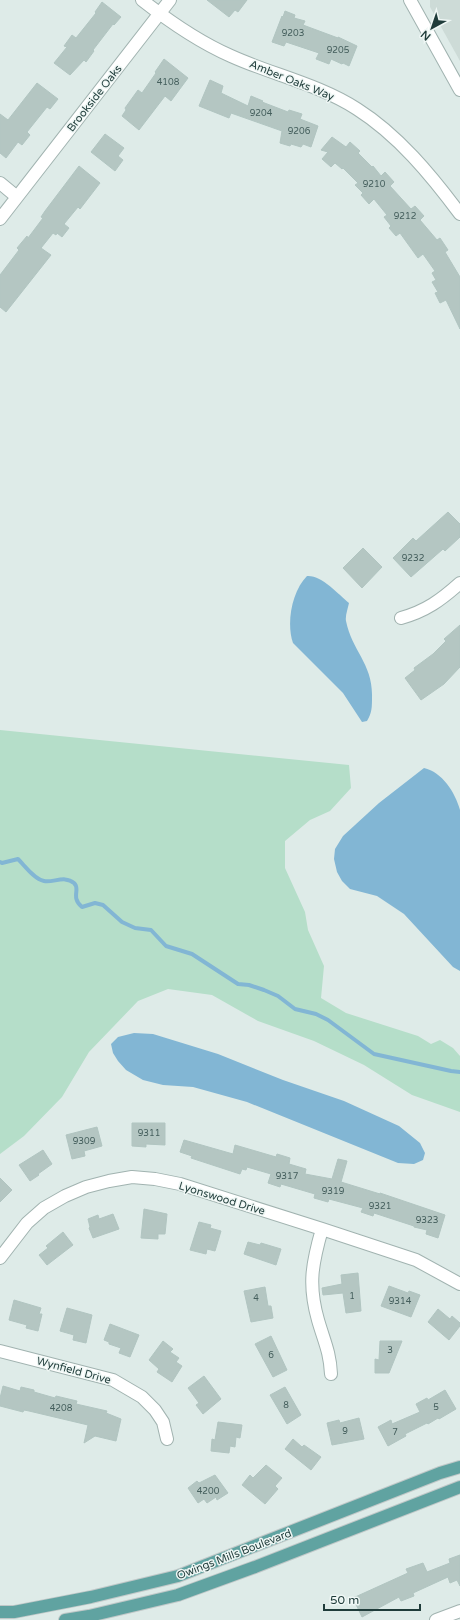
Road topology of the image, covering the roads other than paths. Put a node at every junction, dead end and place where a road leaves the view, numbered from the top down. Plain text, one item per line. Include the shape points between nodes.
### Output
1 (142, 0) edge
2 (170, 0) edge
3 (410, 0) edge
4 (159, 13) junction
5 (460, 90) edge
6 (0, 183) edge
7 (18, 197) junction
8 (460, 214) edge
9 (0, 219) edge
10 (460, 583) edge
11 (401, 618) dead end
12 (322, 1230) junction
13 (0, 1258) edge
14 (460, 1284) edge
15 (0, 1351) edge
16 (331, 1374) dead end
17 (167, 1439) dead end
18 (460, 1467) edge
19 (460, 1487) edge
20 (460, 1611) edge
21 (0, 1612) edge
22 (15, 1616) edge
23 (65, 1620) edge
24 (436, 1620) edge

1 - 4 street, Amber Oaks Way
2 - 4 street, Brookside Oaks
3 - 5 street
4 - 7 street, Brookside Oaks
4 - 8 street, Amber Oaks Way via 208,45 314,87 374,121 430,175
6 - 7 street
7 - 9 street, Brookside Oaks
10 - 11 street via 433,605
12 - 13 street, Lyonswood Drive via 180,1184 132,1177 86,1187 44,1208 27,1223
12 - 14 street, Lyonswood Drive via 416,1260
12 - 16 street via 314,1256 312,1284 318,1320 330,1357
15 - 17 street, Wynfield Drive via 113,1380 142,1397 155,1410
18 - 22 main road, Owings Mills Boulevard via 178,1576
19 - 23 main road, Owings Mills Boulevard via 178,1595
20 - 24 street
21 - 22 main road, Owings Mills Boulevard

